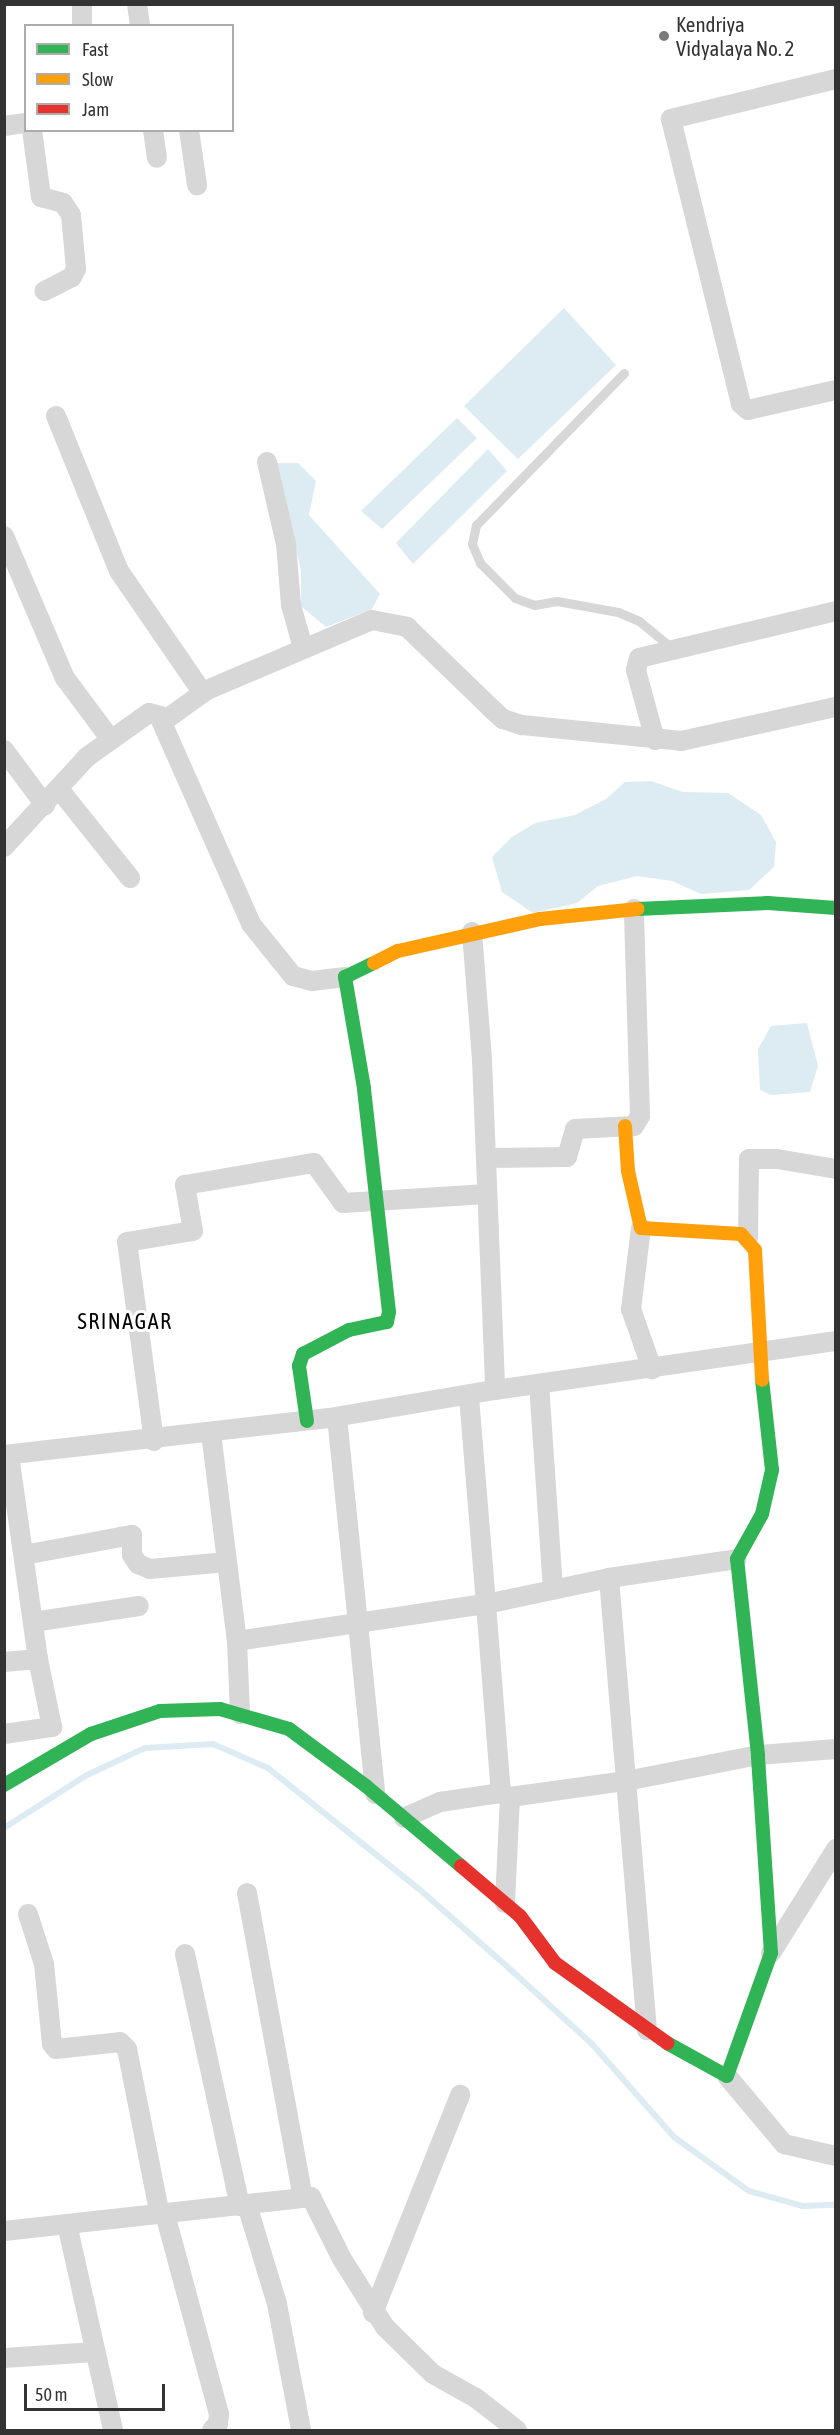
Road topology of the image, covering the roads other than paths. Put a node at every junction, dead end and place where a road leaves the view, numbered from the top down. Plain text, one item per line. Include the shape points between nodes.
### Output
1 (82, 4) edge
2 (137, 4) edge
3 (82, 24) edge
4 (140, 24) edge
5 (836, 79) edge
6 (24, 123) edge
7 (4, 126) edge
8 (32, 132) edge
9 (153, 132) edge
10 (189, 132) edge
11 (157, 158) dead end
12 (197, 185) dead end
13 (44, 291) dead end
14 (624, 373) dead end
15 (836, 390) edge
16 (56, 416) dead end
17 (267, 462) dead end
18 (4, 536) edge
19 (836, 611) edge
20 (303, 648) junction
21 (672, 648) junction
22 (203, 693) junction
23 (836, 707) edge
24 (159, 716) junction
25 (111, 740) junction
26 (656, 740) junction
27 (4, 750) edge
28 (59, 789) junction
29 (45, 805) junction
30 (4, 847) edge
31 (130, 878) dead end
32 (836, 908) edge
33 (634, 909) junction
34 (472, 932) junction
35 (345, 978) junction
36 (625, 1126) junction
37 (486, 1158) junction
38 (836, 1169) edge
39 (487, 1194) junction
40 (374, 1202) junction
41 (641, 1228) junction
42 (748, 1238) junction
43 (836, 1341) edge
44 (759, 1353) junction
45 (652, 1369) junction
46 (539, 1384) junction
47 (495, 1390) junction
48 (469, 1397) junction
49 (337, 1417) junction
50 (307, 1421) junction
51 (211, 1433) junction
52 (154, 1441) junction
53 (7, 1455) edge
54 (24, 1555) junction
55 (737, 1558) junction
56 (227, 1562) junction
57 (609, 1578) junction
58 (553, 1590) junction
59 (486, 1604) junction
60 (139, 1606) dead end
61 (360, 1620) junction
62 (33, 1623) junction
63 (237, 1641) junction
64 (38, 1659) junction
65 (4, 1662) edge
66 (240, 1714) junction
67 (4, 1734) edge
68 (836, 1749) edge
69 (758, 1755) junction
70 (626, 1781) junction
71 (4, 1785) edge
72 (375, 1794) junction
73 (505, 1795) junction
74 (404, 1818) junction
75 (836, 1849) edge
76 (247, 1893) dead end
77 (505, 1903) junction
78 (28, 1914) dead end
79 (771, 1953) junction
80 (185, 1954) dead end
81 (647, 2030) junction
82 (727, 2076) junction
83 (460, 2095) dead end
84 (836, 2156) edge
85 (303, 2198) junction
86 (243, 2206) junction
87 (163, 2214) junction
88 (67, 2224) junction
89 (4, 2231) edge
90 (373, 2313) junction
91 (95, 2352) junction
92 (4, 2358) edge
93 (113, 2430) edge
94 (212, 2430) edge
95 (301, 2430) edge
96 (517, 2430) edge

1 - 3 street
2 - 4 street
5 - 15 street via 671,119 741,404 748,410
6 - 7 street
8 - 13 street via 40,197 63,203 71,215 76,269 72,278
9 - 11 street
10 - 12 street
14 - 21 lane via 476,525 472,544 480,563 515,598 534,605 557,601 618,612 639,621
16 - 22 street via 120,571
17 - 20 street via 286,544 291,605
18 - 25 street via 64,678
19 - 21 street
20 - 22 street
20 - 26 street via 372,620 407,627 498,715 522,725
21 - 26 street via 639,658 636,670
22 - 24 street via 168,718
23 - 26 street via 681,741
24 - 25 street via 149,713
24 - 35 street via 251,924 292,976 301,980
25 - 28 street via 87,757
27 - 29 street
28 - 29 street
28 - 31 street
29 - 30 street
32 - 33 street via 768,903
33 - 34 street via 540,919
33 - 36 street via 640,1116 634,1126
34 - 35 street via 398,951
34 - 37 street
35 - 40 street via 364,1088
36 - 37 street via 575,1129 567,1157
36 - 41 street via 628,1171
37 - 39 street
38 - 42 street via 777,1159 749,1159
39 - 40 street
39 - 47 street
40 - 50 street via 390,1312 387,1322 349,1330 303,1354 299,1366
40 - 52 street via 343,1203 314,1163 185,1185 193,1231 127,1242
41 - 42 street via 741,1234
41 - 45 street via 632,1309
42 - 44 street via 755,1250
43 - 44 street
44 - 45 street
44 - 55 street via 771,1482 762,1514
45 - 46 street
46 - 47 street
46 - 58 street
47 - 48 street
48 - 49 street
48 - 59 street
49 - 50 street
49 - 61 street
50 - 51 street
51 - 52 street
51 - 56 street
52 - 53 street
53 - 54 street
54 - 56 street via 132,1535 132,1555 138,1564 150,1569
54 - 62 street
55 - 57 street
55 - 69 street
56 - 63 street
57 - 58 street
57 - 70 street
58 - 59 street
59 - 61 street
59 - 73 street
60 - 62 street
61 - 63 street
61 - 72 street
62 - 64 street
63 - 66 street
64 - 65 street
64 - 67 street via 52,1727
66 - 71 street via 220,1709 160,1711 91,1734
66 - 72 street via 289,1729
68 - 69 street
69 - 70 street
69 - 79 street
70 - 73 street
70 - 81 street
72 - 74 street
73 - 74 street via 440,1802
73 - 77 street
74 - 77 street
75 - 79 street
76 - 85 street
77 - 81 street via 520,1916 555,1963
78 - 87 street via 44,1964 52,2044 56,2049 120,2042 127,2049
79 - 82 street
80 - 86 street
81 - 82 street
82 - 84 street via 784,2144
83 - 90 street
85 - 86 street
85 - 90 street via 311,2197
86 - 87 street
86 - 95 street via 277,2304
87 - 88 street
87 - 94 street via 219,2414 218,2424
88 - 89 street
88 - 91 street
90 - 96 street via 434,2374 476,2398
91 - 92 street
91 - 93 street

